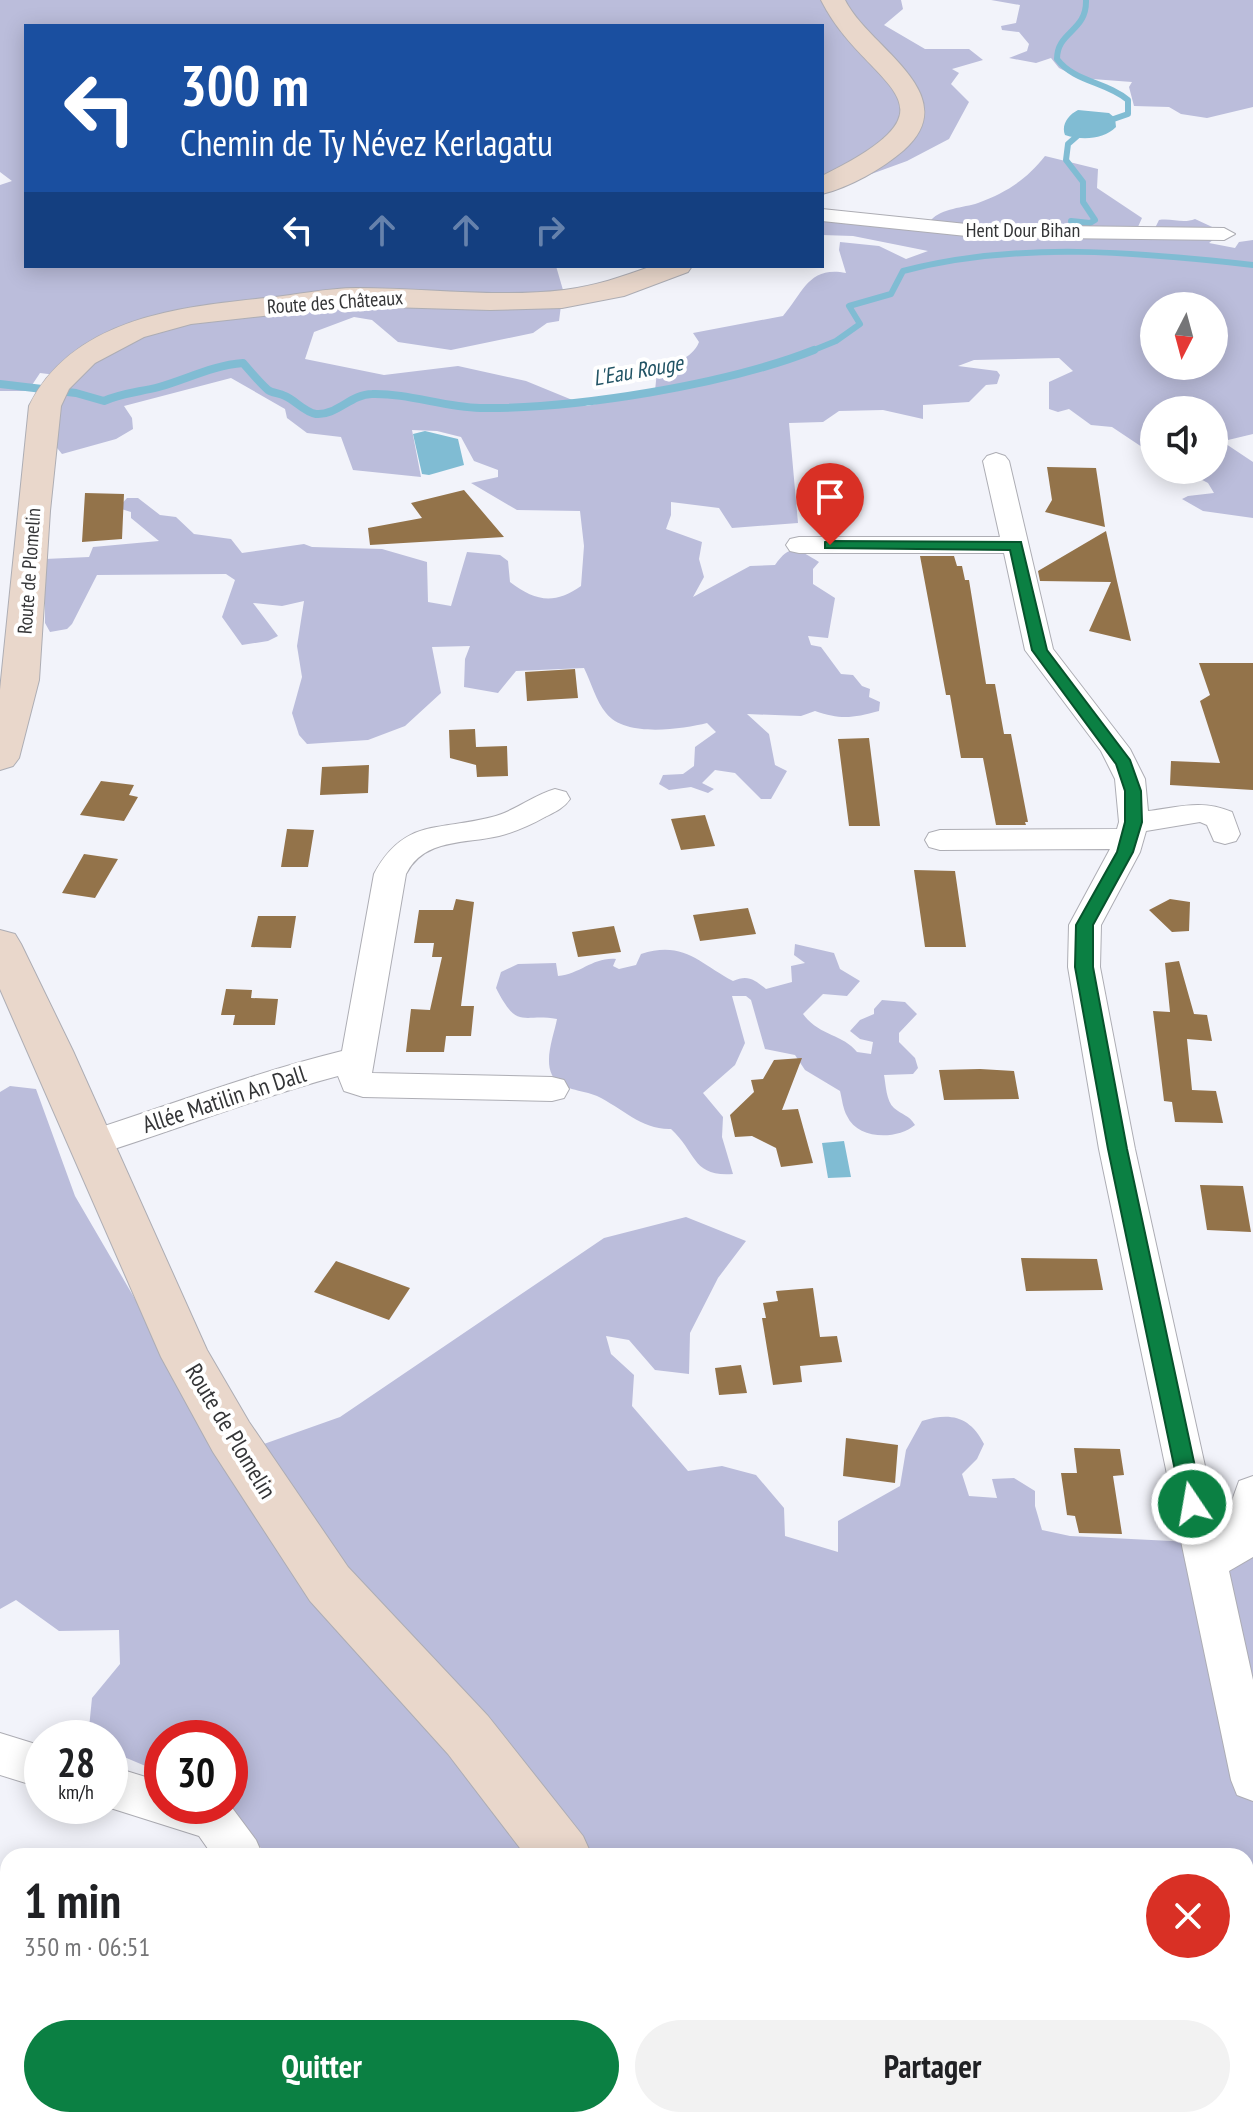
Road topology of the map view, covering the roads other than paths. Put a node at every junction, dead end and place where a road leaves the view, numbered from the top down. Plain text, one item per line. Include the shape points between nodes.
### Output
1 (833, 0) edge
2 (824, 185) edge
3 (824, 215) edge
4 (1224, 234) dead end
5 (673, 268) edge
6 (53, 388) joint
7 (996, 461) dead end
8 (799, 545) dead end
9 (1016, 545) junction
10 (0, 758) edge
11 (555, 799) dead end
12 (1132, 831) junction
13 (1225, 834) dead end
14 (940, 840) dead end
15 (0, 944) edge
16 (357, 1059) junction
17 (552, 1089) dead end
18 (92, 1143) junction
19 (1253, 1493) edge
20 (1205, 1563) junction
21 (0, 1754) edge
22 (24, 1761) edge
23 (1253, 1780) edge
24 (217, 1824) edge
25 (234, 1848) edge
26 (556, 1848) edge

1 - 2 street via 843,20 909,91 915,117 892,146
3 - 4 street, Hent Dour Bihan via 976,231
5 - 6 street, Route des Châteaux via 614,290 562,299 354,297 189,315 105,344 75,364
6 - 10 street, Route de Plomelin via 41,436 21,680
7 - 9 street
8 - 9 street
9 - 12 street via 1039,650 1124,763 1133,791
11 - 16 street via 500,825 430,836 399,855 390,874
12 - 13 street via 1182,814 1206,813 1221,819
12 - 14 street
12 - 20 street via 1085,925 1084,967
15 - 18 street, Route de Plomelin
16 - 17 street via 356,1082 363,1085
16 - 18 street, Allée Matilin An Dall via 283,1078
18 - 26 street, Route de Plomelin via 186,1357 281,1515 329,1584 468,1735
19 - 20 street via 1238,1545
20 - 23 street
21 - 22 street
24 - 25 street

